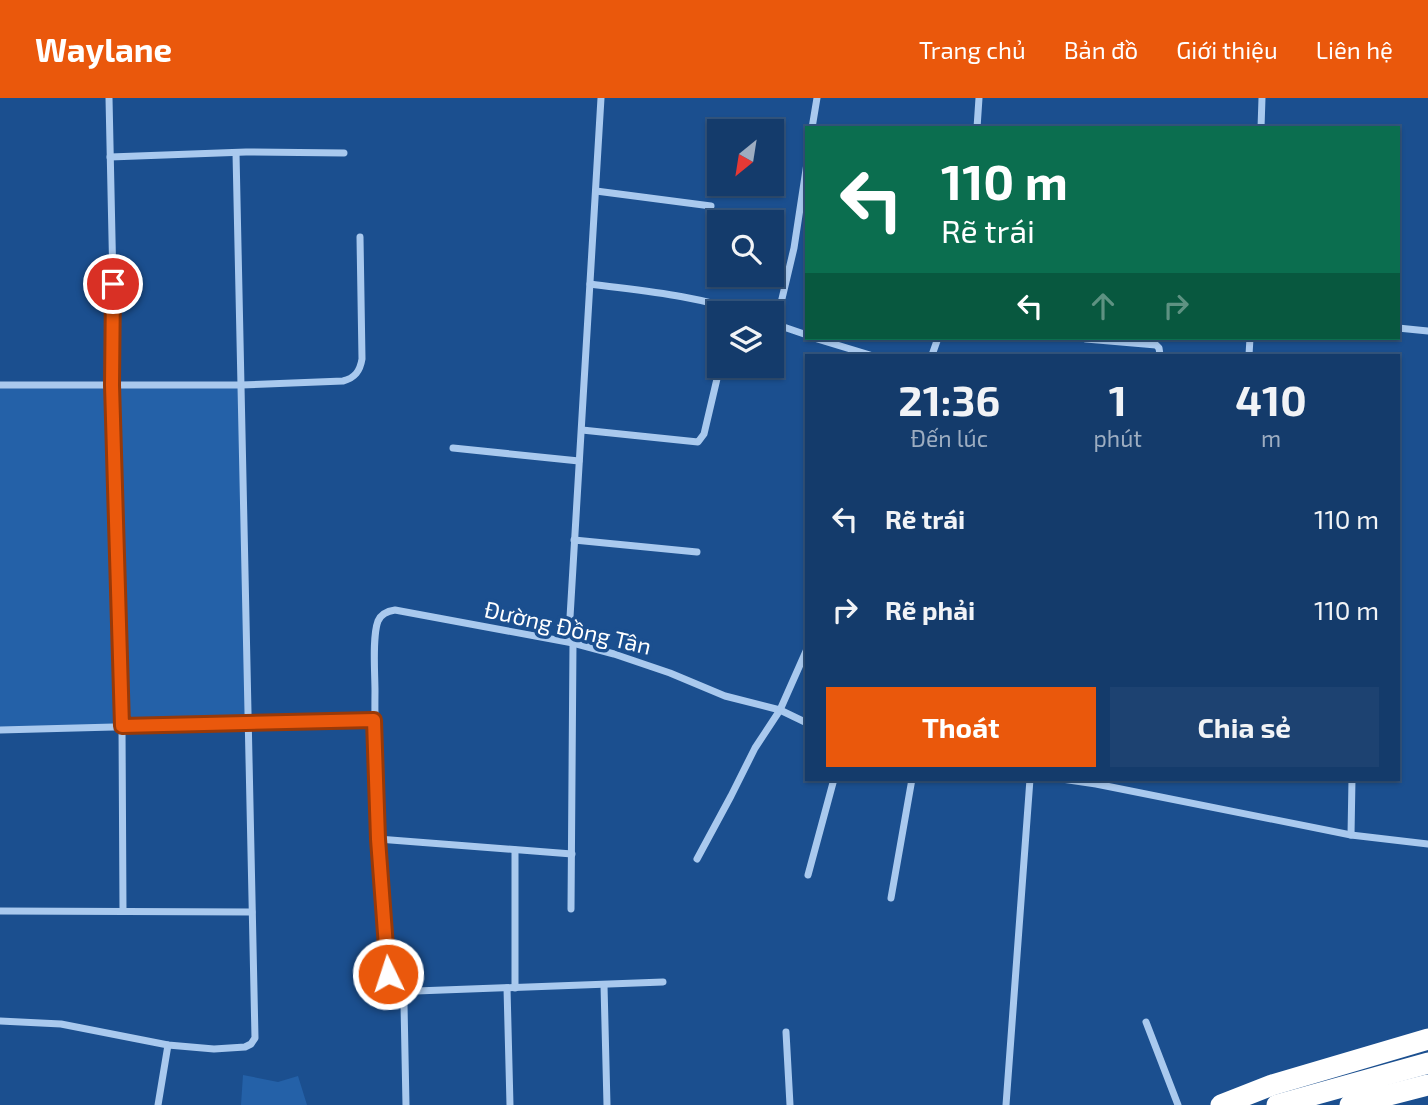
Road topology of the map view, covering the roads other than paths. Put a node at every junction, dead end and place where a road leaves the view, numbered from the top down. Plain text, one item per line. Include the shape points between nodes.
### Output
1 (108, 98) edge
2 (601, 98) edge
3 (817, 98) edge
4 (979, 98) edge
5 (1262, 98) edge
6 (812, 126) edge
7 (977, 126) edge
8 (1261, 126) edge
9 (236, 153) junction
10 (344, 153) dead end
11 (110, 157) junction
12 (805, 175) edge
13 (596, 191) junction
14 (711, 206) dead end
15 (360, 237) dead end
16 (590, 284) junction
17 (707, 301) edge
18 (780, 301) edge
19 (784, 327) edge
20 (1400, 328) edge
21 (1428, 331) edge
22 (805, 334) edge
23 (821, 340) edge
24 (1099, 340) edge
25 (1160, 353) edge
26 (867, 354) edge
27 (717, 378) edge
28 (112, 385) junction
29 (241, 385) junction
30 (0, 386) edge
31 (582, 430) junction
32 (453, 448) dead end
33 (579, 461) junction
34 (574, 540) junction
35 (697, 552) dead end
36 (573, 643) junction
37 (805, 654) edge
38 (780, 710) junction
39 (374, 720) junction
40 (805, 722) edge
41 (248, 723) junction
42 (122, 726) junction
43 (0, 730) edge
44 (833, 781) edge
45 (912, 781) edge
46 (1030, 781) edge
47 (1076, 781) edge
48 (1352, 781) edge
49 (1350, 835) junction
50 (378, 839) junction
51 (1428, 844) edge
52 (515, 850) junction
53 (572, 855) junction
54 (697, 859) dead end
55 (808, 875) dead end
56 (891, 898) dead end
57 (571, 909) dead end
58 (123, 910) junction
59 (0, 911) edge
60 (252, 912) junction
61 (663, 982) dead end
62 (604, 985) junction
63 (511, 988) junction
64 (408, 995) junction
65 (0, 1021) edge
66 (1146, 1022) dead end
67 (786, 1032) dead end
68 (1428, 1039) edge
69 (167, 1045) junction
70 (1428, 1063) edge
71 (1428, 1086) edge
72 (158, 1105) edge
73 (406, 1105) edge
74 (510, 1105) edge
75 (607, 1105) edge
76 (790, 1105) edge
77 (1006, 1105) edge
78 (1178, 1105) edge
79 (1221, 1105) edge
80 (1277, 1105) edge
81 (1350, 1105) edge

1 - 11 street
2 - 13 street
3 - 6 street
4 - 7 street
5 - 8 street
9 - 10 street
9 - 11 street
9 - 29 street
11 - 28 street
12 - 18 street
13 - 14 street
13 - 16 street
15 - 29 street via 362,359 358,372 343,381
16 - 17 street
16 - 31 street
19 - 22 street
20 - 21 street
23 - 26 street
24 - 25 street via 1152,344
27 - 31 street via 698,442
28 - 29 street
28 - 30 street
28 - 42 street
29 - 41 street
31 - 33 street
32 - 33 street
33 - 34 street
34 - 35 street
34 - 36 street via 569,634
36 - 38 street, Đường Đồng Tân via 634,659 725,696
36 - 39 street, Đường Đồng Tân via 395,610 386,613 377,623 375,636
36 - 53 street
37 - 38 street
38 - 40 street, Đường Đồng Tân
38 - 54 street
39 - 41 street
39 - 50 street
41 - 42 street
41 - 60 street
42 - 43 street
42 - 58 street
44 - 55 street
45 - 56 street
46 - 77 street
47 - 49 street
48 - 49 street
49 - 51 street
50 - 52 street
50 - 64 street via 388,974
52 - 53 street
52 - 63 street
53 - 57 street
58 - 59 street
58 - 60 street
60 - 69 street via 255,1038 246,1047
61 - 62 street
62 - 63 street
62 - 75 street
63 - 64 street
63 - 74 street
64 - 73 street via 404,1004
65 - 69 street via 61,1024
66 - 78 street
67 - 76 street
68 - 79 highway via 1272,1085
69 - 72 street
70 - 80 highway
71 - 81 highway

